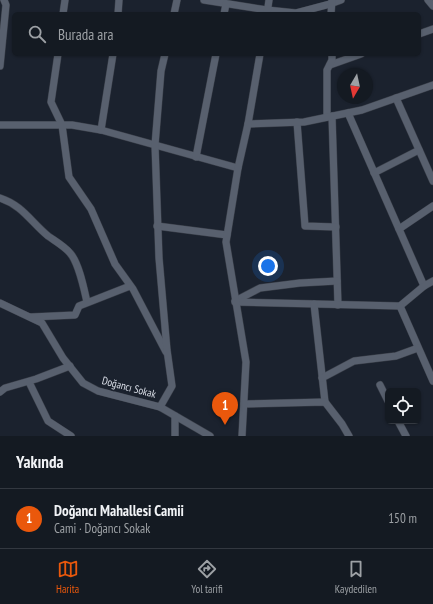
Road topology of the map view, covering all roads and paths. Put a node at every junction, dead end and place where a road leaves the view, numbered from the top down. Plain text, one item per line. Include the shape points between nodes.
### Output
1 (4, 0) edge
2 (65, 0) edge
3 (119, 0) edge
4 (177, 0) edge
5 (204, 0) edge
6 (269, 0) edge
7 (341, 0) edge
8 (428, 0) edge
9 (217, 1) edge
10 (331, 2) edge
11 (226, 4) junction
12 (433, 6) edge
13 (63, 12) edge
14 (118, 12) edge
15 (174, 12) edge
16 (224, 12) edge
17 (267, 12) edge
18 (299, 12) edge
19 (433, 29) edge
20 (421, 33) edge
21 (58, 56) edge
22 (113, 56) edge
23 (165, 56) edge
24 (216, 56) edge
25 (260, 56) edge
26 (332, 56) edge
27 (355, 56) edge
28 (330, 65) junction
29 (0, 66) edge
30 (433, 85) edge
31 (396, 98) junction
32 (348, 113) junction
33 (330, 117) junction
34 (297, 122) junction
35 (248, 124) junction
36 (0, 125) edge
37 (62, 125) junction
38 (101, 130) junction
39 (154, 144) junction
40 (419, 150) junction
41 (196, 157) junction
42 (238, 168) junction
43 (374, 173) junction
44 (433, 181) edge
45 (0, 198) edge
46 (433, 206) edge
47 (157, 226) junction
48 (336, 227) junction
49 (399, 229) junction
50 (227, 235) junction
51 (337, 281) junction
52 (433, 281) edge
53 (130, 286) junction
54 (424, 286) junction
55 (87, 302) junction
56 (235, 302) junction
57 (0, 303) edge
58 (314, 304) junction
59 (338, 305) junction
60 (400, 306) junction
61 (30, 317) junction
62 (418, 348) junction
63 (168, 356) junction
64 (70, 366) junction
65 (432, 376) edge
66 (322, 378) junction
67 (29, 382) junction
68 (380, 385) dead end
69 (0, 392) edge
70 (385, 395) edge
71 (325, 402) junction
72 (244, 404) junction
73 (160, 407) junction
74 (175, 416) junction
75 (400, 424) edge
76 (71, 436) edge
77 (175, 436) edge
78 (210, 436) edge
79 (242, 436) edge
80 (349, 436) edge
81 (406, 436) edge

1 - 29 street via 6,5
2 - 13 street
3 - 14 street
4 - 15 street
5 - 9 street
6 - 17 street
7 - 10 street
8 - 12 street
9 - 11 street
10 - 18 street
11 - 16 street
11 - 17 street
19 - 20 street
21 - 37 street via 51,102
22 - 38 street
23 - 39 street
24 - 41 street
25 - 35 street
26 - 28 street
27 - 28 street
28 - 33 street via 327,70
30 - 31 street
31 - 32 street
31 - 40 street
32 - 33 street
32 - 43 street
33 - 34 street
33 - 48 street
34 - 35 street
34 - 48 street via 305,226
35 - 42 street
36 - 37 street
37 - 38 street
37 - 53 street via 69,177 91,209 115,264
38 - 39 street
39 - 41 street
39 - 47 street
40 - 43 street
40 - 44 street
41 - 42 street
42 - 50 street
43 - 49 street
45 - 55 street via 12,202 47,235 71,253 79,270
46 - 49 street
47 - 50 street
47 - 63 street
48 - 51 street
49 - 54 street
50 - 56 street
51 - 56 street via 260,288
51 - 59 street
52 - 54 street
53 - 55 street
53 - 63 street
54 - 60 street
55 - 61 street via 79,306 75,315
56 - 58 street
56 - 72 street via 246,362
57 - 61 street, Doğancı Sokak
58 - 59 street
58 - 66 street
59 - 60 street
60 - 62 street
61 - 64 street, Doğancı Sokak via 42,323
62 - 65 street
62 - 66 street via 396,356 354,362
63 - 73 street via 172,386
64 - 67 street
64 - 73 street, Doğancı Sokak via 83,383 98,391
66 - 71 street
67 - 69 street via 5,388
67 - 76 street via 48,421
68 - 70 street
71 - 72 street
71 - 80 street
72 - 79 street
73 - 74 street, Doğancı Sokak
74 - 77 street
74 - 78 street, Doğancı Sokak
75 - 81 street

